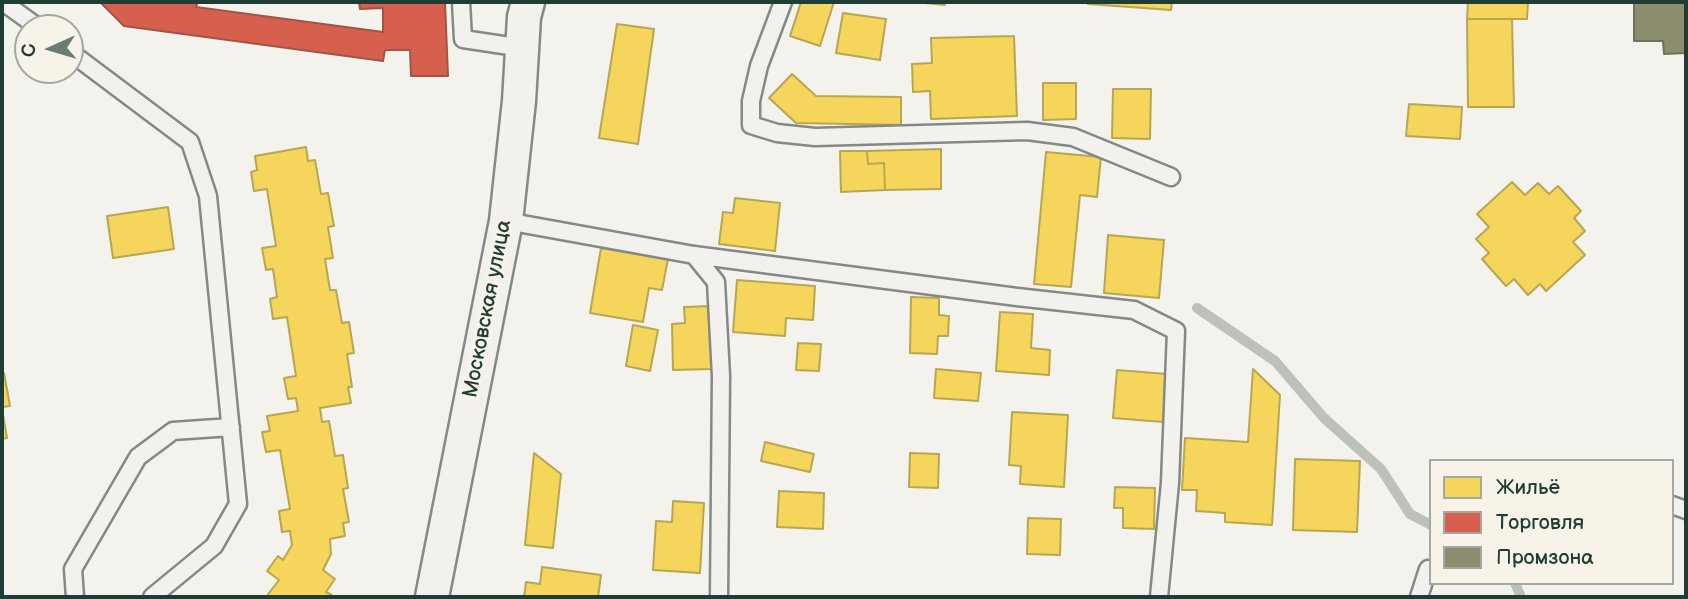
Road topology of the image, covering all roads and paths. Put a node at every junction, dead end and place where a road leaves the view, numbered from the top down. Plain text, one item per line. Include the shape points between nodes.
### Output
1 (3, 2) edge
2 (461, 2) edge
3 (783, 2) edge
4 (20, 14) edge
5 (524, 17) edge
6 (84, 62) edge
7 (1171, 177) dead end
8 (506, 221) junction
9 (694, 255) junction
10 (231, 427) junction
11 (1428, 569) dead end
12 (75, 597) edge
13 (152, 597) edge
14 (432, 597) edge
15 (719, 597) edge
16 (1158, 597) edge
17 (1419, 597) edge

1 - 4 lane
2 - 5 lane via 463,39
3 - 7 lane via 759,66 751,125 815,137 1038,132 1073,136
5 - 8 street, Московская улица
6 - 10 lane via 190,142 208,196
8 - 9 lane
8 - 14 street, Московская улица
9 - 15 lane via 716,282 721,376
9 - 16 lane via 1134,310 1176,331 1170,482
10 - 12 lane via 173,431 138,457 73,569
10 - 13 lane via 238,504 214,546
11 - 17 lane

